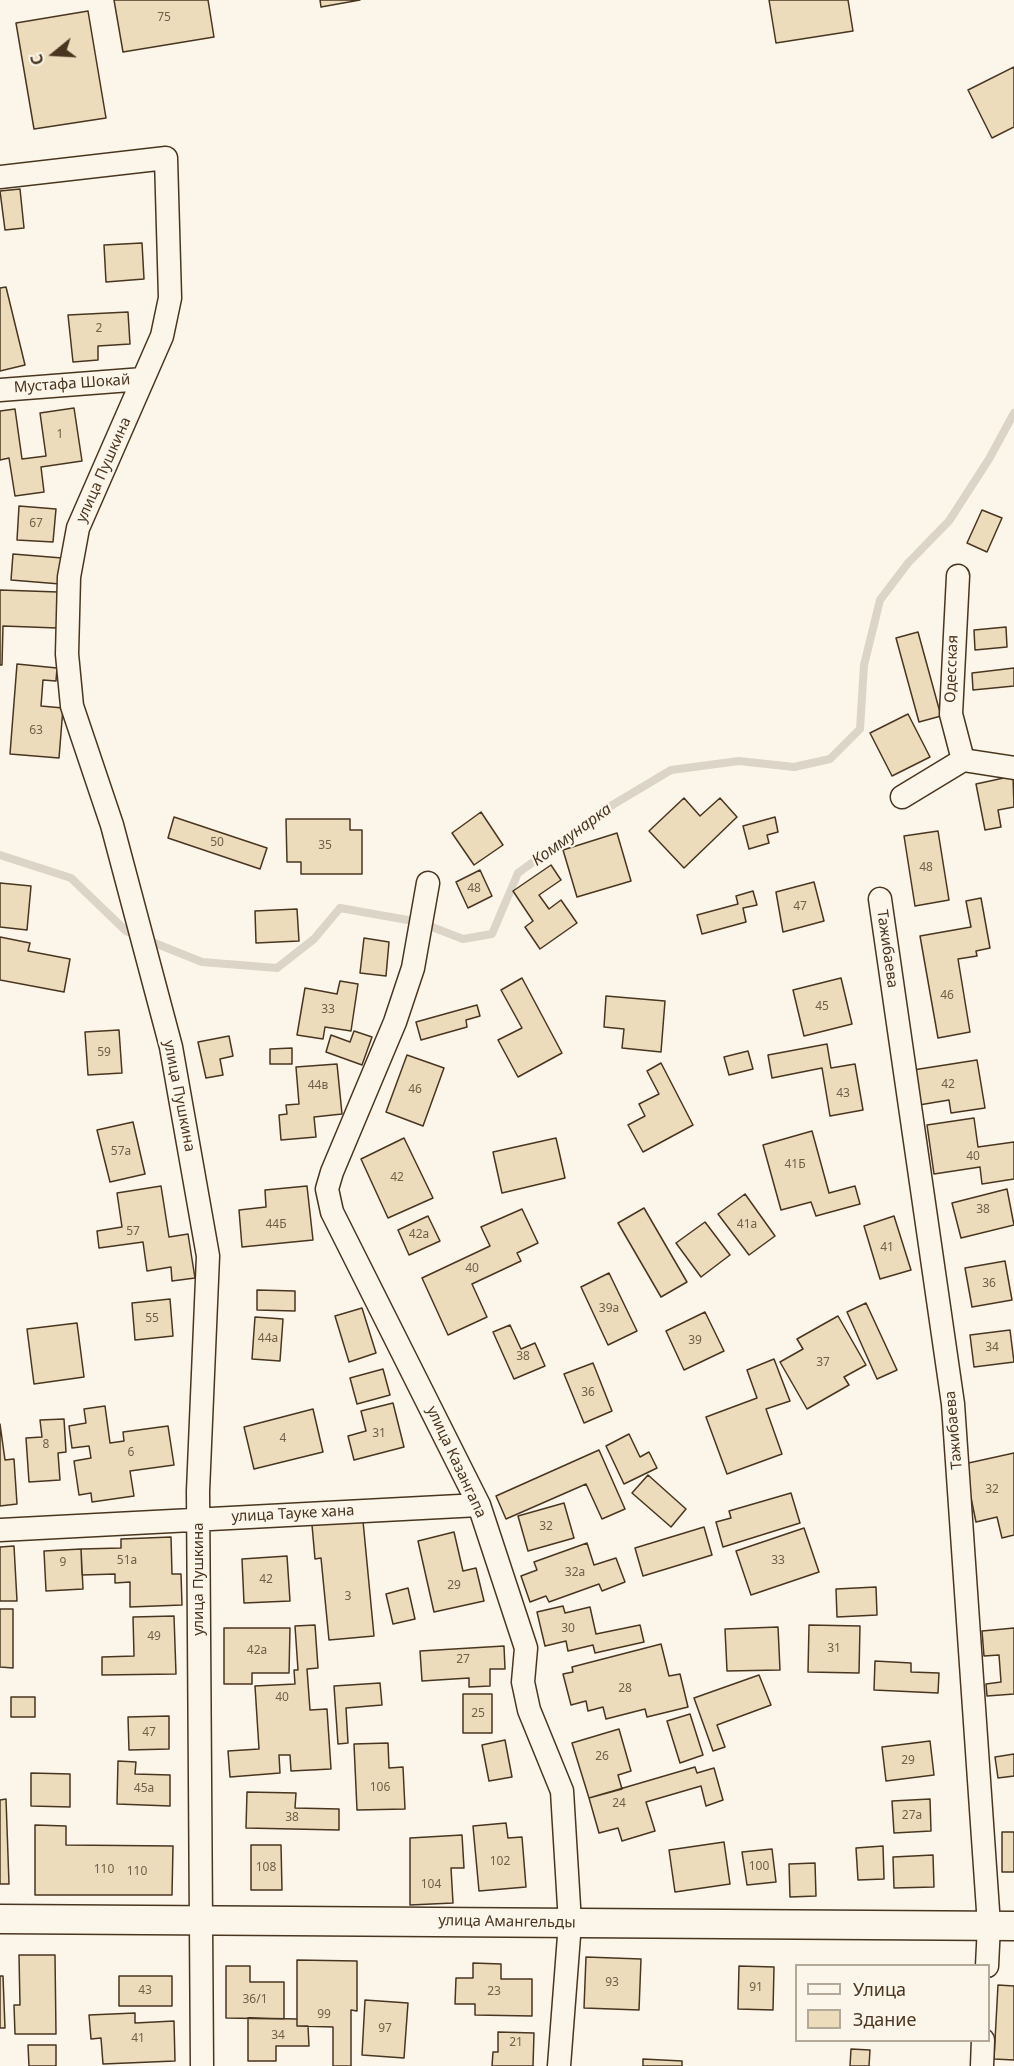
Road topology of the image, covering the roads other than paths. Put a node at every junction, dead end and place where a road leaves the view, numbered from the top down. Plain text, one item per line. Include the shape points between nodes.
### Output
1 (0, 177) edge
2 (143, 379) junction
3 (0, 390) edge
4 (958, 576) dead end
5 (963, 759) junction
6 (1014, 768) edge
7 (902, 797) dead end
8 (428, 883) dead end
9 (880, 899) dead end
10 (479, 1505) junction
11 (198, 1518) junction
12 (0, 1530) edge
13 (0, 1919) edge
14 (201, 1919) junction
15 (570, 1923) junction
16 (1001, 1926) edge
17 (987, 1964) edge
18 (983, 2042) edge
19 (202, 2066) edge
20 (559, 2066) edge
21 (982, 2066) edge

1 - 2 street, улица Пушкина via 166,158 170,298 162,336
2 - 3 street, Мустафа Шокай
2 - 11 street, улица Пушкина via 78,528 69,577 67,654 72,706 112,825 171,1047 208,1256
4 - 5 street, Одесская via 951,714
5 - 6 street
5 - 7 street
8 - 10 street, улица Казангапа via 413,968 327,1189 336,1221
9 - 16 street, Тажибаева via 954,1404
10 - 11 street, улица Тауке хана
10 - 15 street, улица Казангапа via 526,1648 523,1682 529,1710 562,1791
11 - 12 street, улица Тауке хана
11 - 14 street, улица Пушкина
13 - 14 street, улица Амангельды
14 - 15 street, улица Амангельды
14 - 19 street, улица Пушкина
15 - 16 street, улица Амангельды
15 - 20 street, улица Казангапа
16 - 17 street, Тажибаева
18 - 21 street

